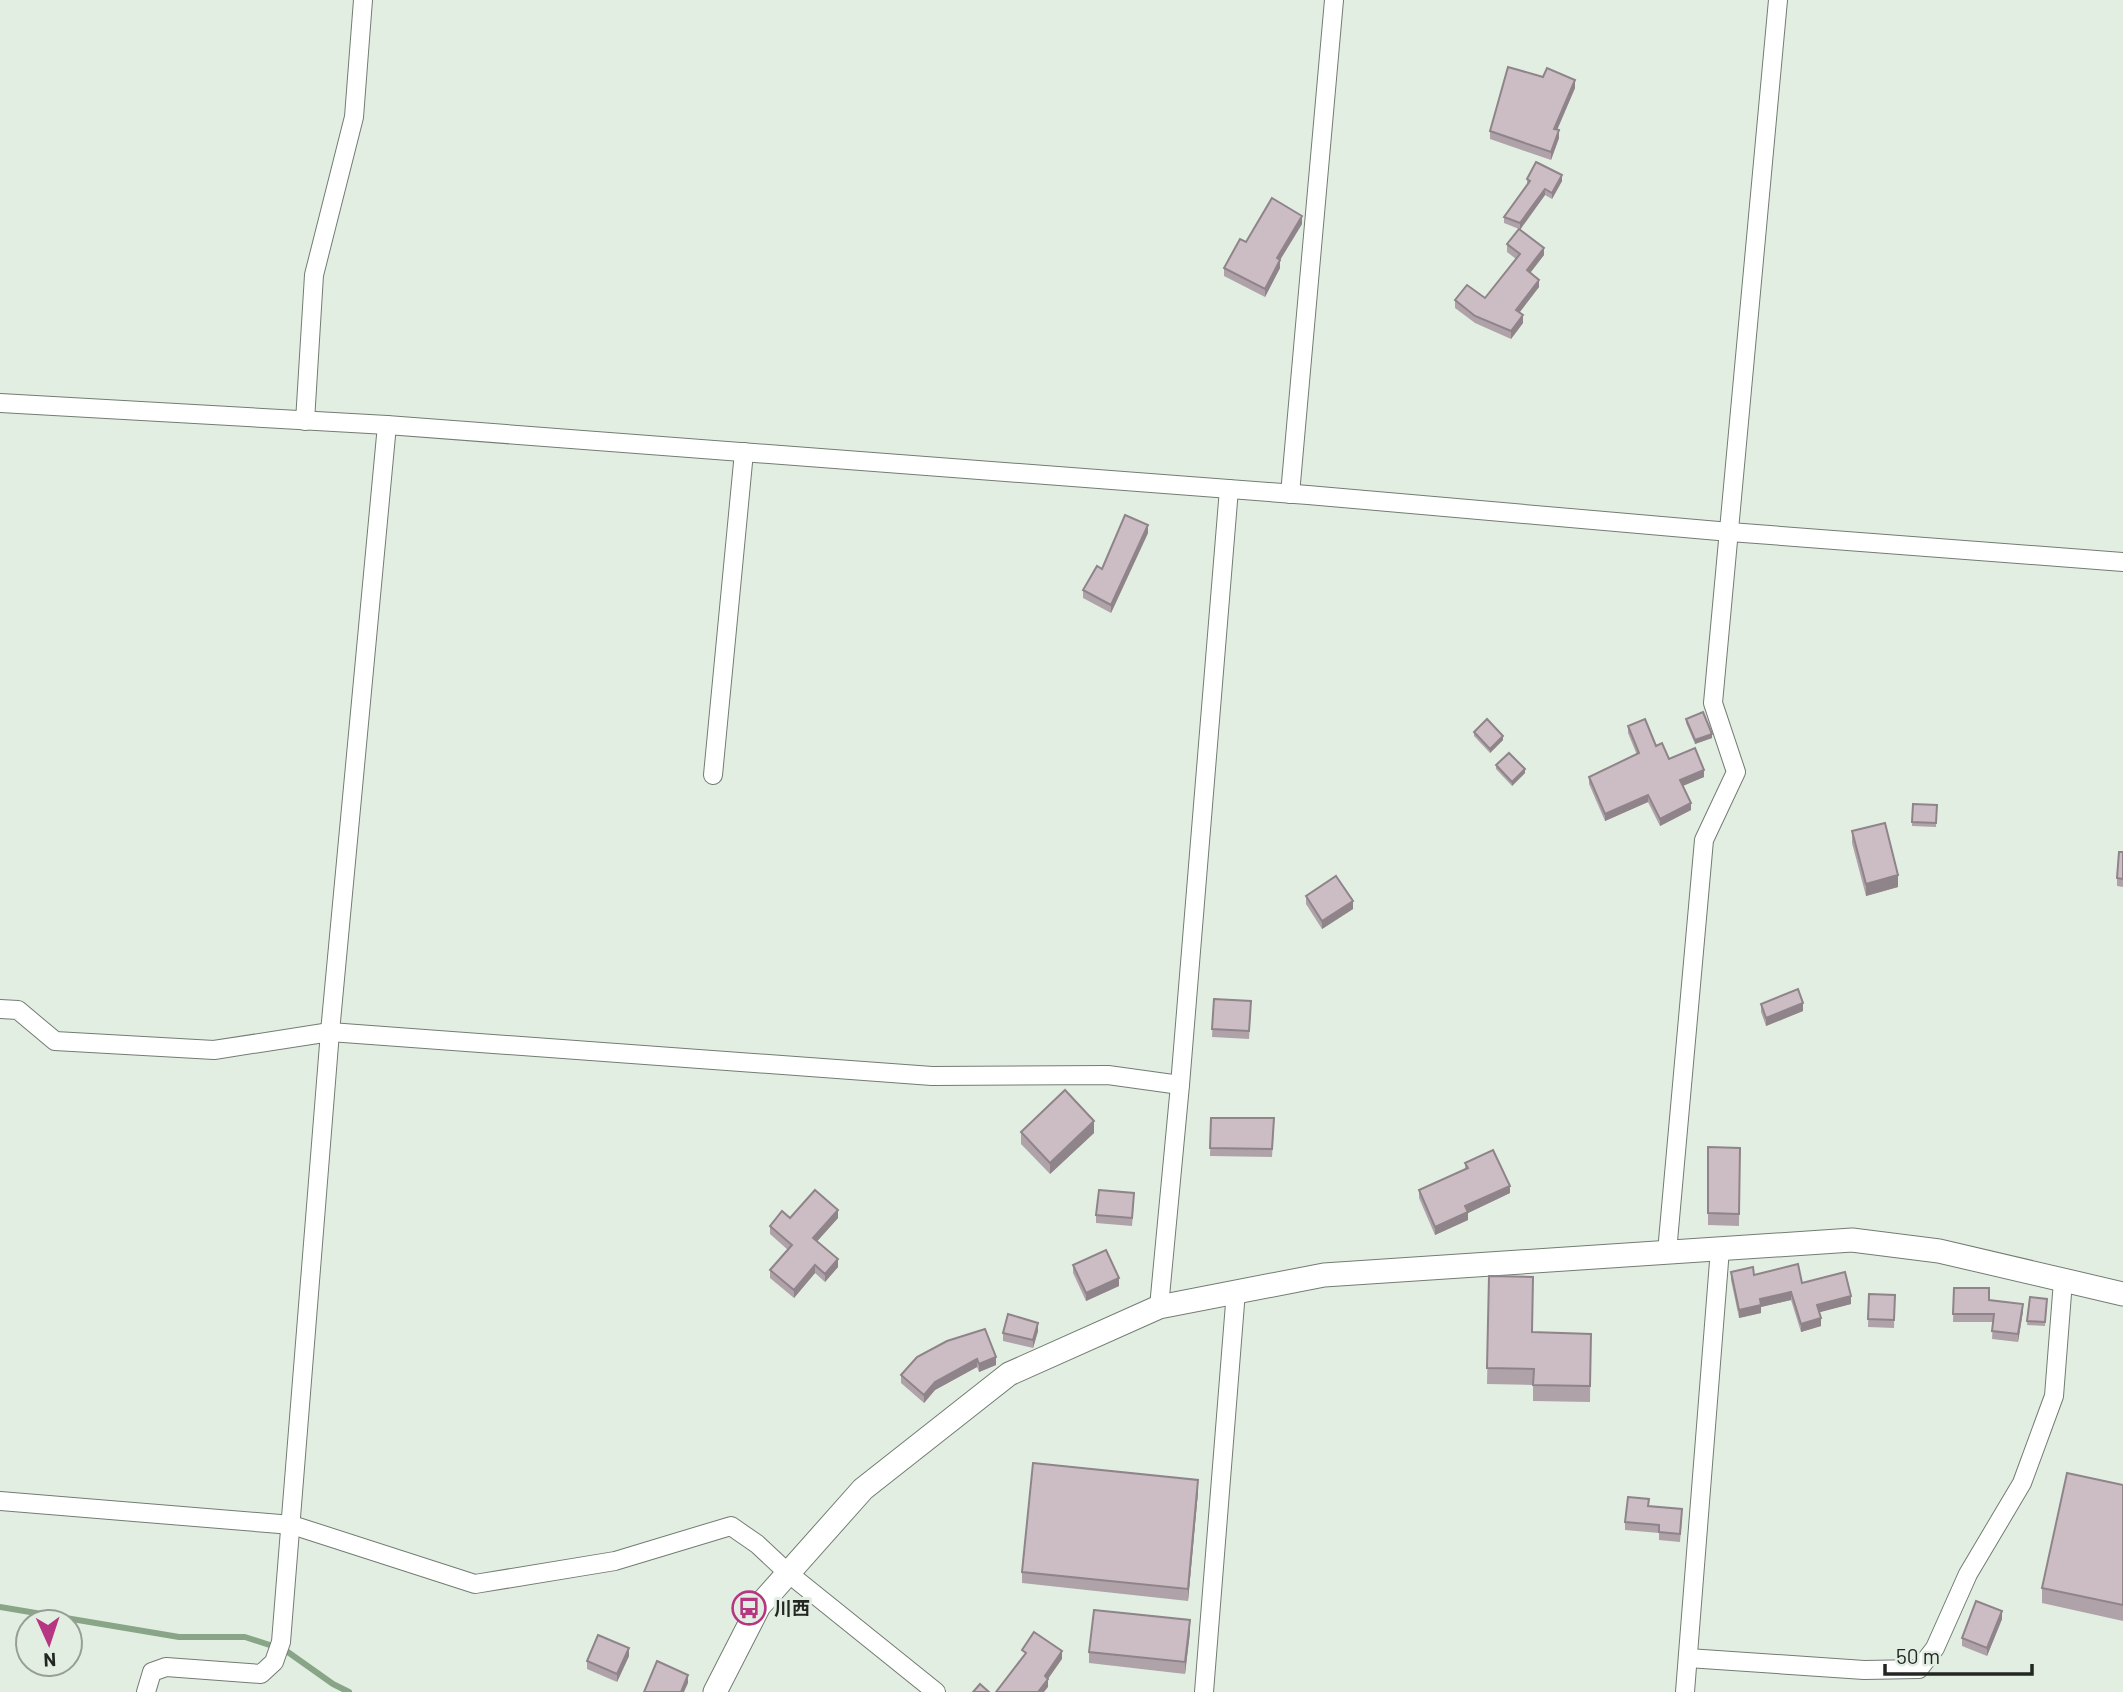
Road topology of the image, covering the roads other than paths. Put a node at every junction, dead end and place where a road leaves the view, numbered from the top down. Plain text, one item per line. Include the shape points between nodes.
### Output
1 (363, 0) edge
2 (1334, 0) edge
3 (1778, 0) edge
4 (0, 403) edge
5 (305, 421) junction
6 (387, 425) junction
7 (744, 452) junction
8 (1229, 489) junction
9 (1290, 495) junction
10 (1730, 532) junction
11 (2123, 562) edge
12 (713, 775) dead end
13 (0, 1009) edge
14 (330, 1032) junction
15 (1180, 1085) junction
16 (1720, 1249) junction
17 (1667, 1252) junction
18 (2063, 1281) junction
19 (1236, 1291) junction
20 (2123, 1294) edge
21 (1159, 1307) junction
22 (0, 1501) edge
23 (292, 1525) junction
24 (788, 1573) junction
25 (1688, 1658) junction
26 (146, 1692) edge
27 (715, 1692) edge
28 (936, 1692) edge
29 (1204, 1692) edge
30 (1685, 1692) edge

1 - 5 street via 354,117 314,275
2 - 9 street
3 - 10 street
4 - 5 street
5 - 6 street
6 - 7 street
6 - 14 street
7 - 8 street
7 - 12 street
8 - 9 street
8 - 15 street
9 - 10 street
10 - 11 street
10 - 17 street via 1713,702 1736,772 1704,840
13 - 14 street via 18,1010 55,1041 214,1050
14 - 15 street via 932,1076 1108,1075
14 - 23 street
15 - 21 street
16 - 17 street
16 - 18 street via 1852,1241 1939,1251
16 - 25 street
17 - 19 street via 1324,1275
18 - 20 street
18 - 25 street via 2054,1396 2022,1483 1968,1574 1935,1648 1919,1669 1864,1670
19 - 21 street
19 - 29 street
21 - 24 street via 1009,1374 863,1489
22 - 23 street
23 - 24 street via 475,1584 615,1561 731,1526
23 - 26 street via 281,1642 274,1662 261,1674 166,1667 152,1672
24 - 27 street via 759,1606
24 - 28 street
25 - 30 street

